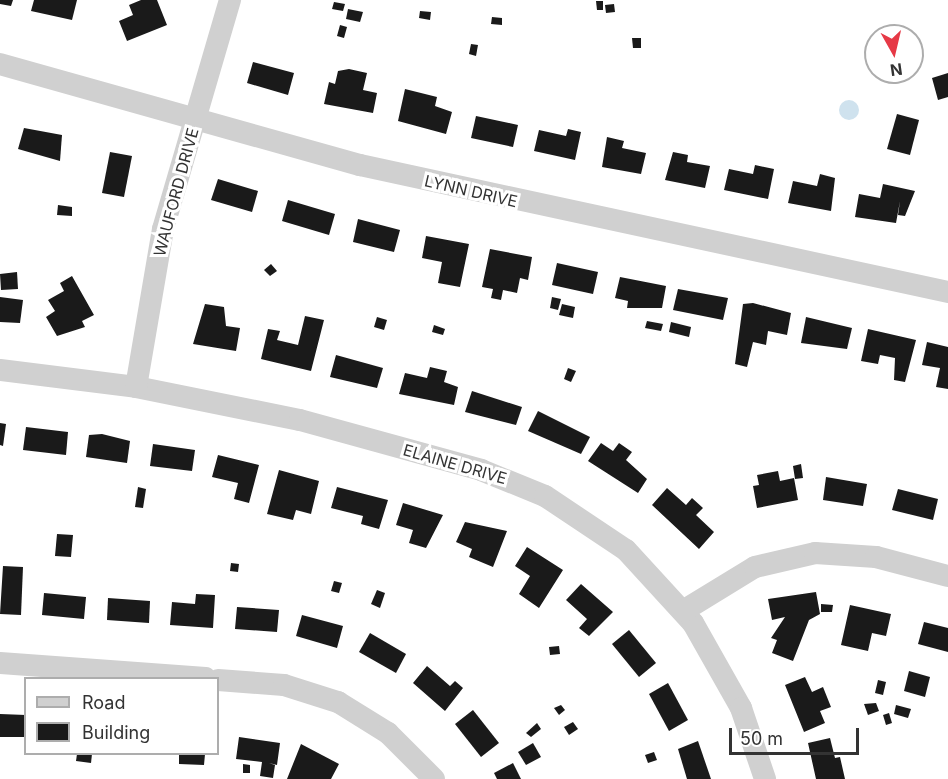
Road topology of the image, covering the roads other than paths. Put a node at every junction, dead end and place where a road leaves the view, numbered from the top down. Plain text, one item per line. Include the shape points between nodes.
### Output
1 (230, 0) edge
2 (0, 64) edge
3 (195, 117) junction
4 (948, 292) edge
5 (0, 370) edge
6 (136, 387) junction
7 (948, 576) edge
8 (683, 611) junction
9 (0, 663) edge
10 (191, 677) edge
11 (219, 680) edge
12 (434, 779) edge
13 (765, 779) edge

1 - 3 street, WAUFORD DRIVE
2 - 3 street, LYNN DRIVE
3 - 4 street, LYNN DRIVE via 360,165 517,202
3 - 6 street, WAUFORD DRIVE via 163,229
5 - 6 street, ELAINE DRIVE
6 - 8 street, ELAINE DRIVE via 300,420 512,480 600,530
7 - 8 street via 876,557 815,553 755,567
8 - 13 street, ELAINE DRIVE via 741,708
9 - 10 street
11 - 12 street via 284,685 338,702 388,733

